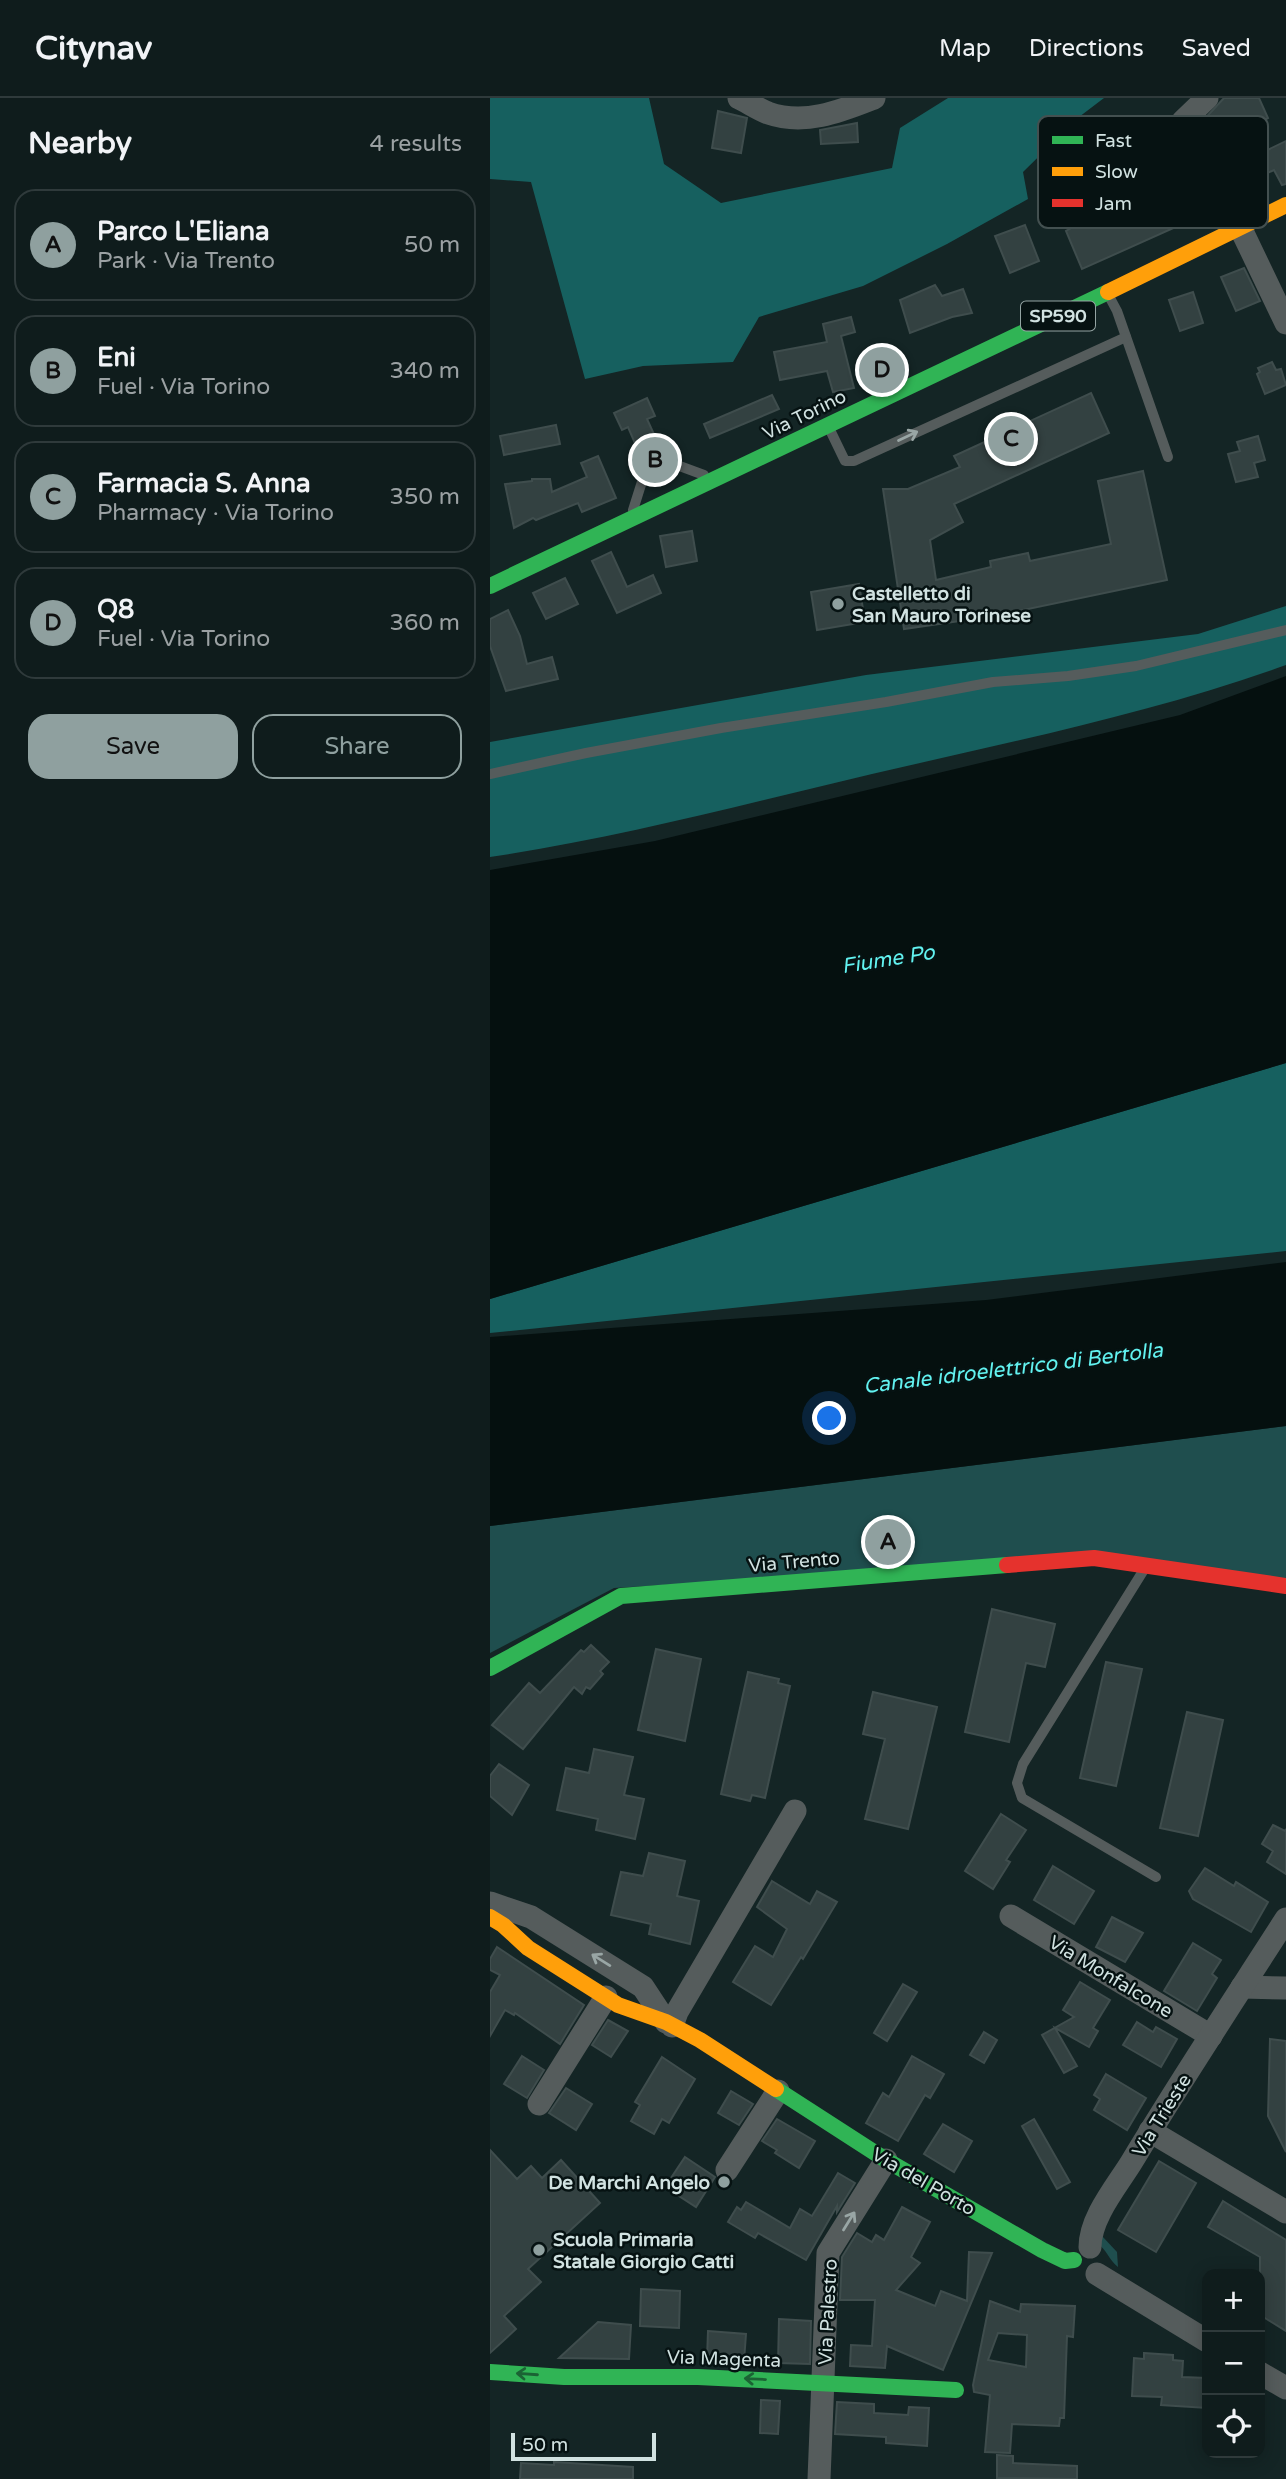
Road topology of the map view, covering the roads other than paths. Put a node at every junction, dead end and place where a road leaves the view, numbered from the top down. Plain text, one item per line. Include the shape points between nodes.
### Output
1 (739, 98) edge
2 (874, 98) edge
3 (1206, 98) edge
4 (1188, 116) edge
5 (1286, 205) edge
6 (1268, 214) edge
7 (1238, 228) edge
8 (1240, 228) edge
9 (1107, 293) junction
10 (1286, 323) edge
11 (1126, 337) junction
12 (829, 425) junction
13 (1168, 457) dead end
14 (666, 461) dead end
15 (646, 469) dead end
16 (716, 479) junction
17 (629, 520) junction
18 (490, 586) edge
19 (1286, 630) edge
20 (490, 774) edge
21 (1147, 1566) junction
22 (1286, 1586) edge
23 (490, 1668) edge
24 (795, 1811) dead end
25 (1156, 1877) dead end
26 (490, 1903) edge
27 (1012, 1916) dead end
28 (490, 1917) edge
29 (1286, 1919) edge
30 (539, 1921) junction
31 (522, 1942) junction
32 (636, 1982) junction
33 (1242, 1987) junction
34 (1286, 1988) edge
35 (612, 2001) junction
36 (669, 2024) junction
37 (1211, 2036) junction
38 (778, 2091) junction
39 (539, 2104) dead end
40 (1150, 2131) junction
41 (886, 2160) junction
42 (727, 2170) dead end
43 (1286, 2212) edge
44 (1082, 2254) junction
45 (1202, 2338) edge
46 (490, 2372) edge
47 (1265, 2375) edge
48 (823, 2382) junction
49 (1286, 2388) edge
50 (956, 2390) dead end
51 (818, 2479) edge

1 - 2 street via 769,113 793,118 831,115
3 - 4 street
5 - 6 street, Via Torino / SP590
7 - 9 street, Via Torino / SP590
8 - 10 street
9 - 11 lane
9 - 12 street, Via Torino / SP590
12 -> 11 lane via 845,461 854,461
11 - 13 lane
12 - 16 street, Via Torino / SP590
14 - 16 lane
15 - 17 lane
16 - 17 street, Via Torino / SP590
17 - 18 street, Via Torino / SP590
19 - 20 lane via 1136,666 993,682 586,752
21 - 22 street, Via Trento
21 - 23 street, Via Trento via 1094,1558 871,1584 621,1597
21 - 25 lane via 1023,1764 1017,1783 1022,1798
24 - 36 street
26 - 30 street, Via del Porto
27 - 37 street, Via Monfalcone
28 - 31 street, Via del Porto
29 - 33 street, Via Trieste
30 - 31 street via 522,1923 517,1931
32 -> 30 street, Via del Porto
31 - 35 street, Via del Porto
32 - 35 street via 638,1996 633,2004
32 - 36 street, Via del Porto
33 - 34 street
33 - 37 street, Via Trieste
35 - 36 street, Via del Porto
35 - 39 street
36 - 38 street, Via del Porto
37 - 40 street, Via Trieste
38 - 41 street, Via del Porto
38 - 42 street
40 - 43 street
40 - 44 street, Via Trieste via 1098,2217
41 - 44 street, Via del Porto via 1065,2262
48 -> 41 street, Via Palestro via 828,2253
44 - 45 street via 1074,2266 1081,2275 1097,2274
48 -> 46 street, Via Magenta
47 - 49 street
48 - 50 street, Via Magenta
48 - 51 street, Via Palestro

